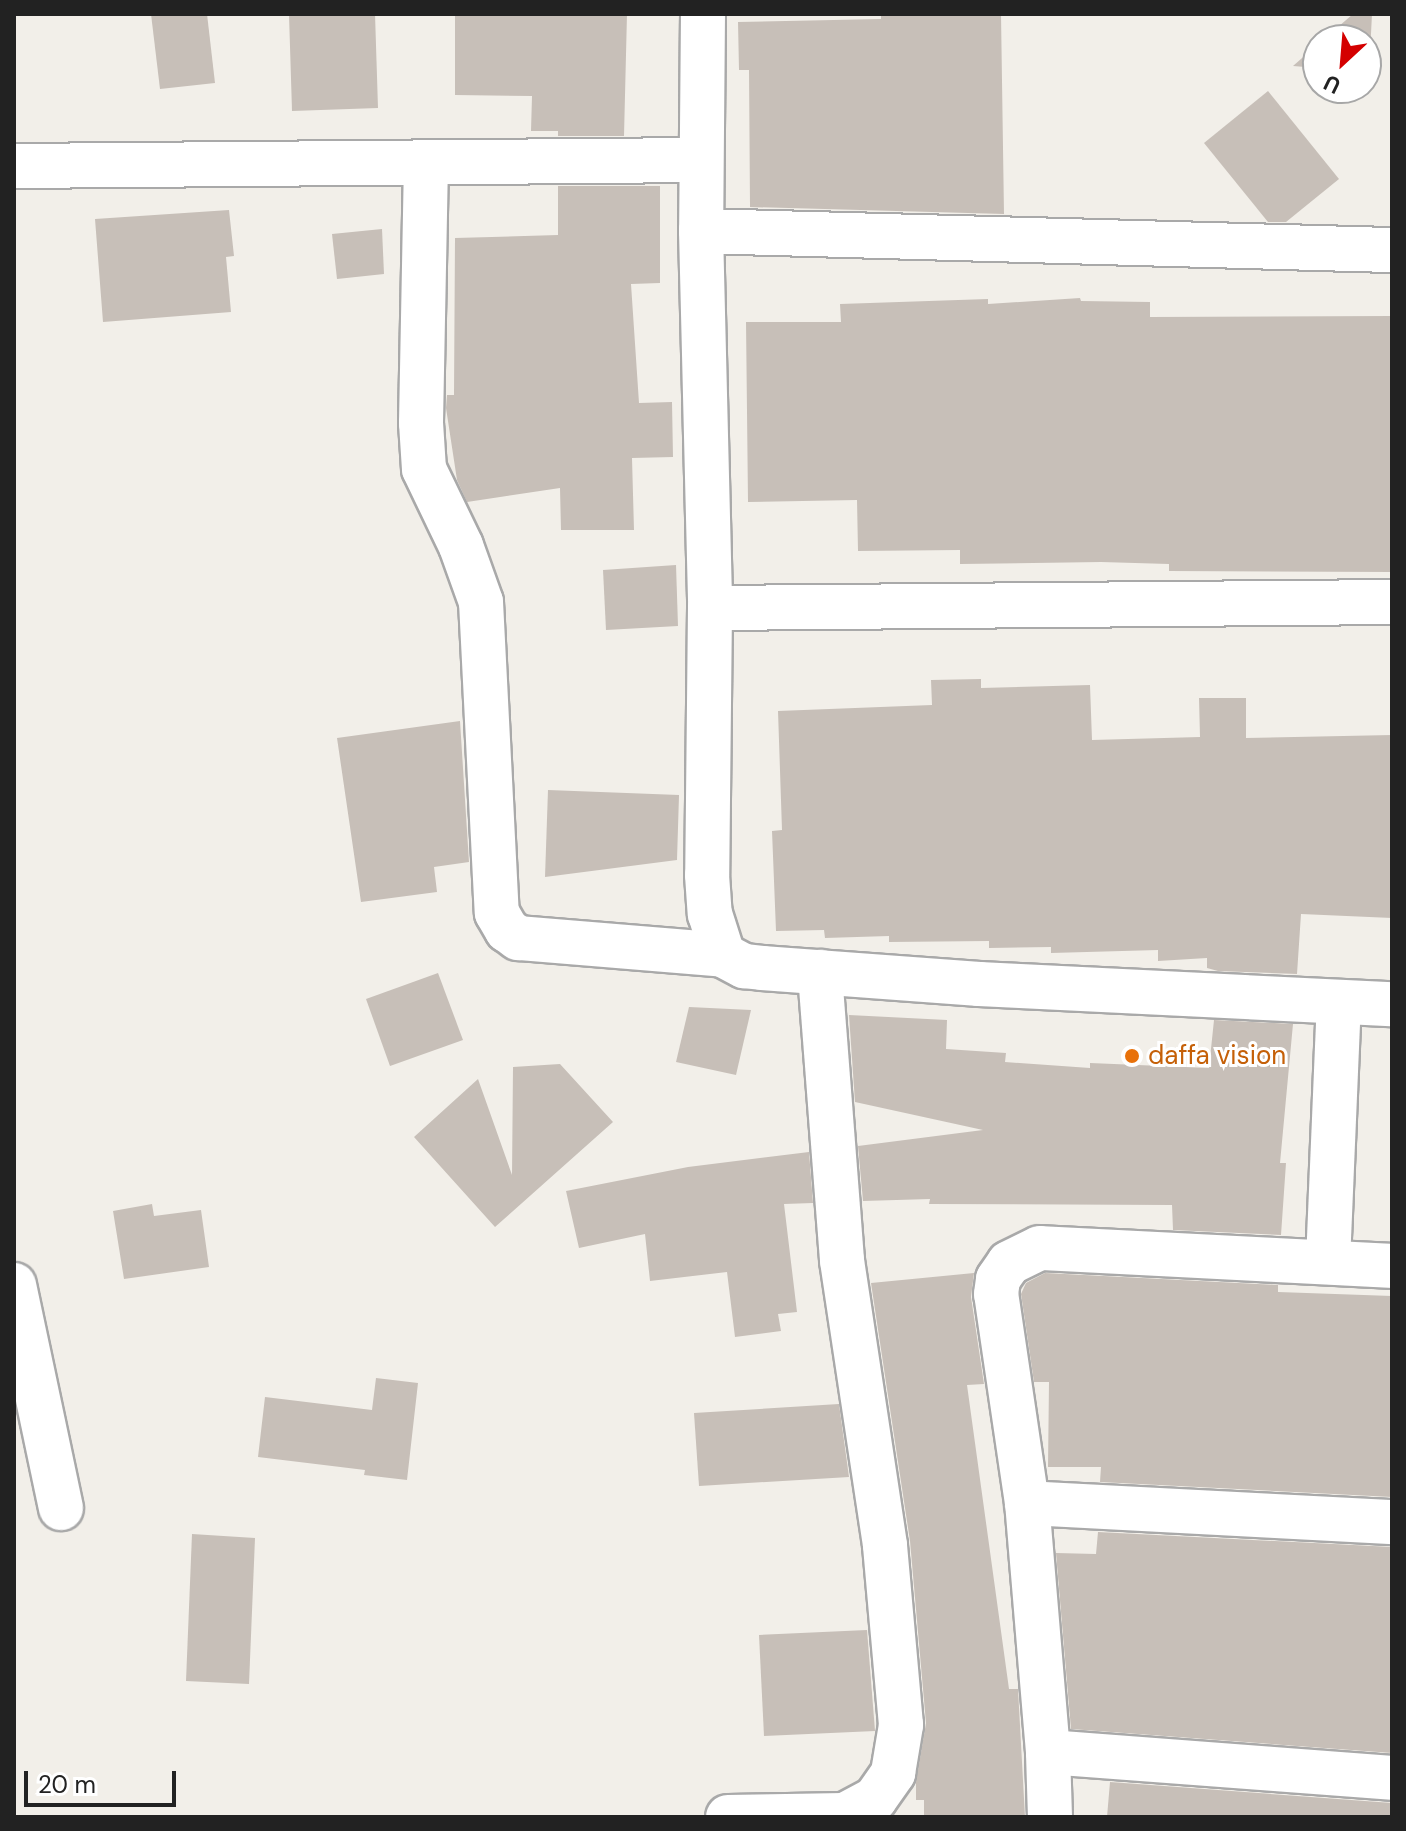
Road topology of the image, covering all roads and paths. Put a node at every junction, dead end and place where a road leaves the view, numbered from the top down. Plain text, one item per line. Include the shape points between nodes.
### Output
1 (703, 14) edge
2 (701, 160) junction
3 (426, 162) junction
4 (14, 166) edge
5 (701, 231) junction
6 (1392, 250) edge
7 (1392, 602) edge
8 (710, 608) junction
9 (723, 955) junction
10 (820, 972) junction
11 (1339, 1003) junction
12 (1392, 1004) edge
13 (1328, 1262) junction
14 (1392, 1266) edge
15 (14, 1285) edge
16 (1027, 1503) junction
17 (61, 1508) dead end
18 (1392, 1522) edge
19 (1048, 1752) junction
20 (1392, 1778) edge
21 (728, 1817) edge
22 (1050, 1817) edge

1 - 2 street
2 - 3 street
2 - 5 street
3 - 4 street
3 - 9 street via 424,469 481,602 497,913 518,938
5 - 6 street
5 - 8 street
7 - 8 street
8 - 9 street via 707,875 710,914
9 - 10 street via 744,966
10 - 11 street
10 - 21 street via 842,1260 885,1545 901,1725 893,1773 875,1799 845,1815
11 - 12 street
11 - 13 street
13 - 14 street
13 - 16 street via 1040,1248 1009,1263 996,1294
15 - 17 street
16 - 18 street
16 - 19 street
19 - 20 street
19 - 22 street

